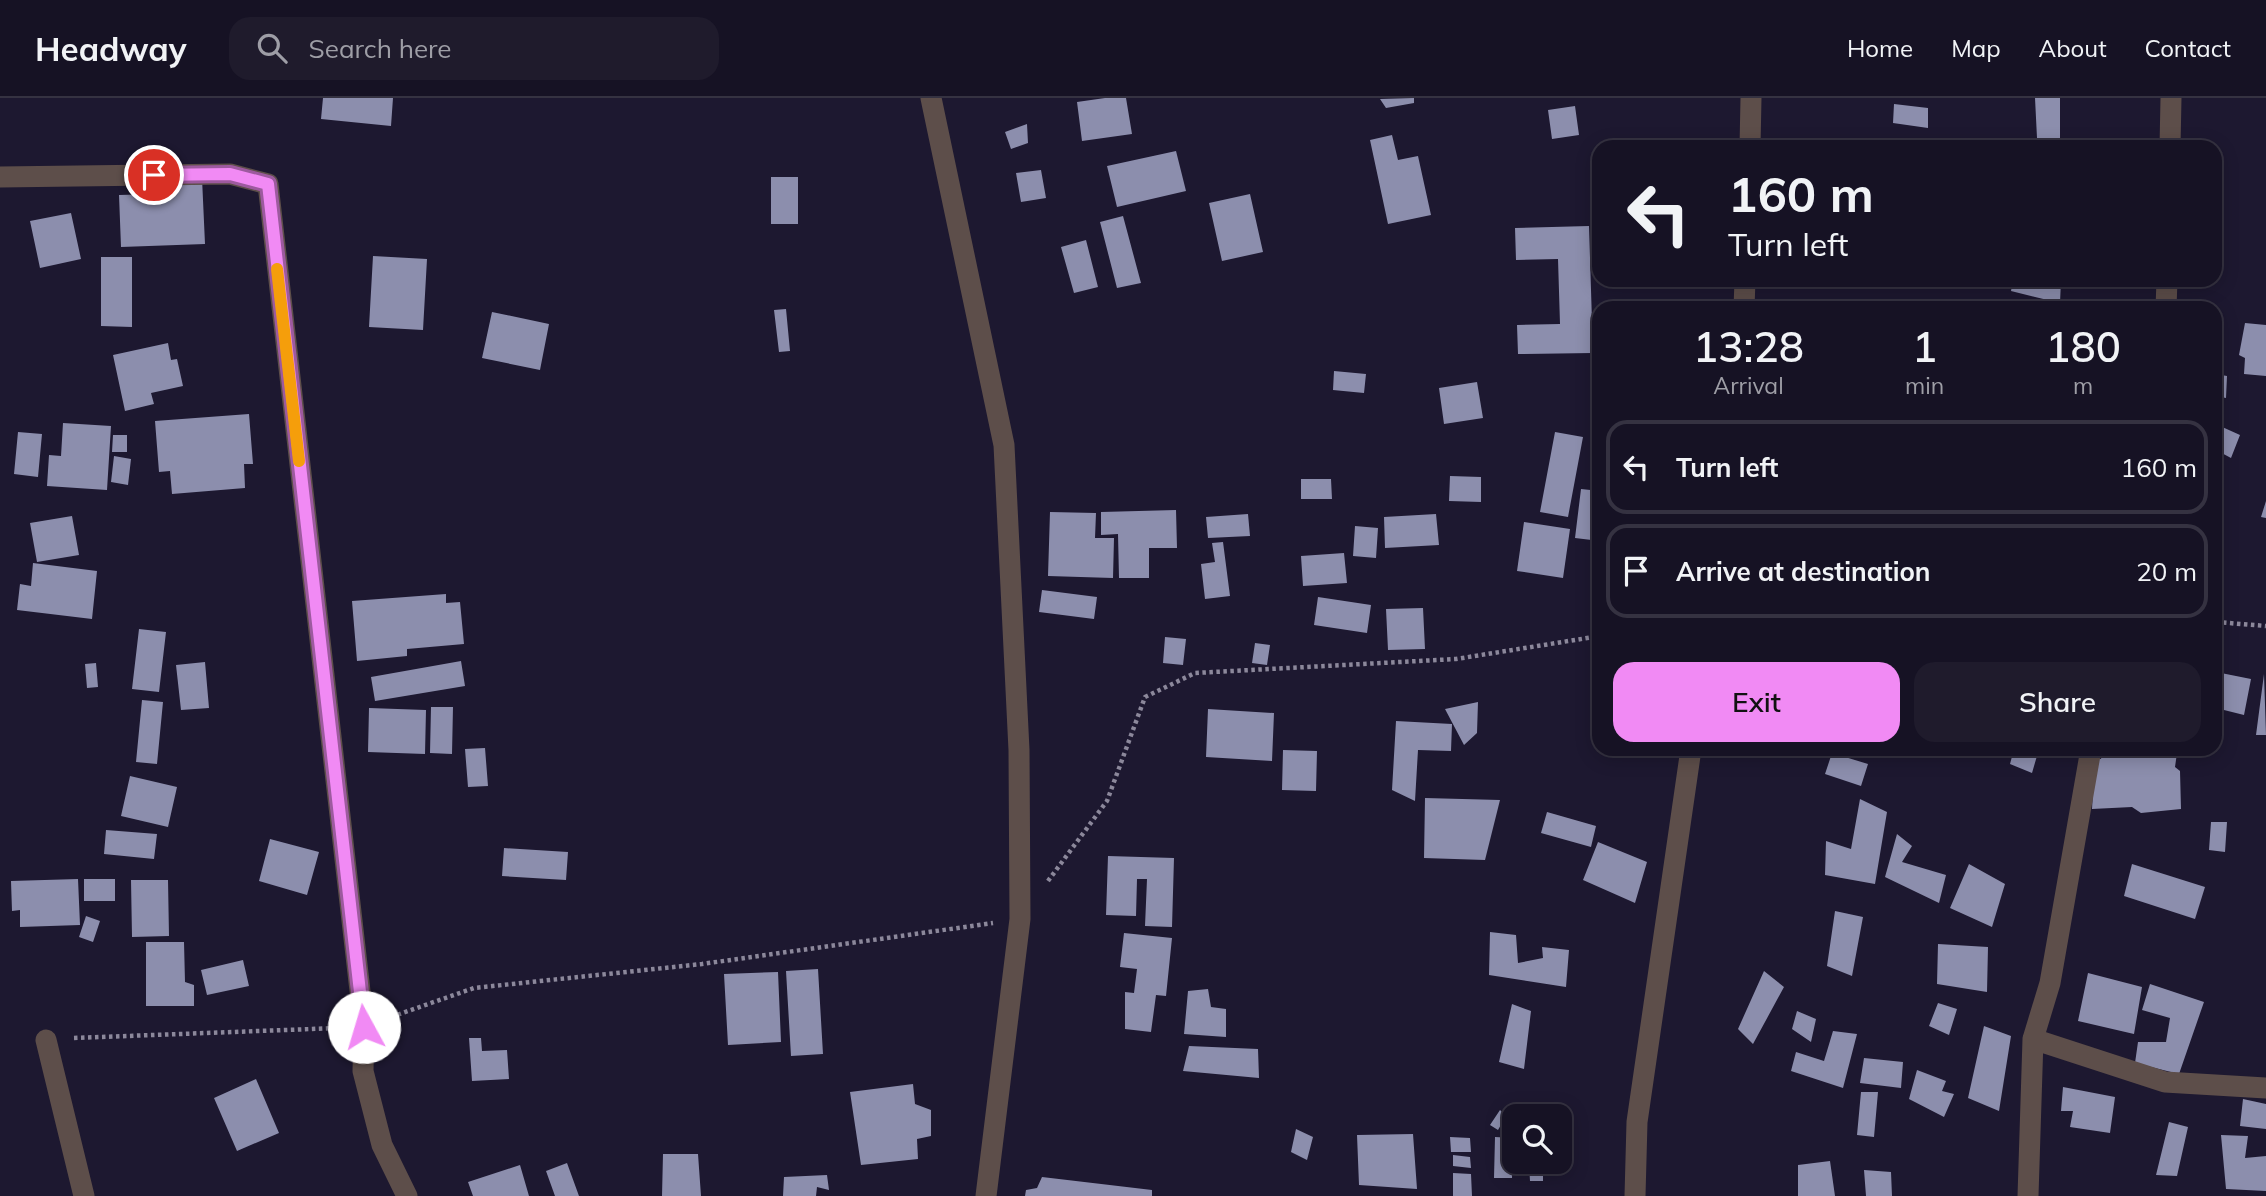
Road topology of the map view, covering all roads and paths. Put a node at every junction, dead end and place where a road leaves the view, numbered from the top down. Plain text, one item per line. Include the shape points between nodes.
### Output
1 (931, 98) edge
2 (1751, 98) edge
3 (2171, 98) edge
4 (1749, 140) edge
5 (2170, 140) edge
6 (0, 177) edge
7 (2222, 622) edge
8 (2266, 626) edge
9 (1592, 637) edge
10 (1690, 756) edge
11 (2090, 756) edge
12 (1020, 919) junction
13 (364, 1027) junction
14 (2032, 1039) junction
15 (46, 1040) joint
16 (2266, 1088) edge
17 (84, 1196) edge
18 (407, 1196) edge
19 (986, 1196) edge
20 (1635, 1196) edge
21 (2028, 1196) edge

1 - 12 street via 1004,445 1019,750
2 - 4 street
3 - 5 street
6 - 13 street via 230,174 268,184
7 - 8 path
9 - 12 path via 1456,659 1195,673 1157,691 1145,697 1107,801
10 - 20 street via 1637,1122
11 - 14 street via 2050,983
12 - 13 path via 702,964 474,988
12 - 19 street
13 - 15 path
13 - 18 street via 363,1071 382,1145
14 - 16 street via 2165,1082
14 - 21 street
15 - 17 street

